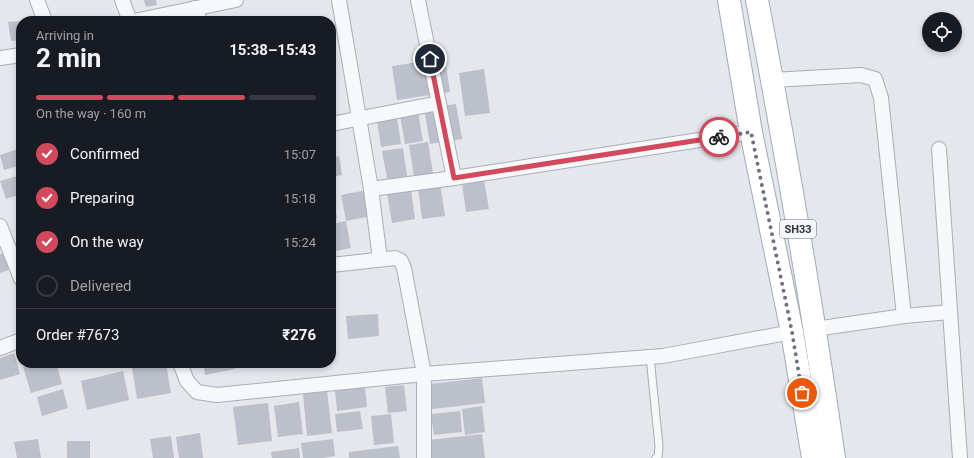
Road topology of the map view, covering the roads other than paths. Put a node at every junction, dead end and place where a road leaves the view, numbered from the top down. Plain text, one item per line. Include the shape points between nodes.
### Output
1 (37, 0) edge
2 (122, 0) edge
3 (236, 0) edge
4 (339, 0) edge
5 (418, 0) edge
6 (729, 0) edge
7 (757, 0) edge
8 (198, 15) edge
9 (43, 16) edge
10 (128, 16) edge
11 (187, 16) edge
12 (16, 56) edge
13 (0, 58) edge
14 (772, 80) junction
15 (439, 103) junction
16 (359, 118) junction
17 (336, 123) edge
18 (751, 132) junction
19 (939, 149) dead end
20 (454, 178) junction
21 (371, 189) junction
22 (0, 226) edge
23 (380, 259) junction
24 (336, 264) edge
25 (16, 266) edge
26 (950, 312) junction
27 (904, 316) junction
28 (815, 329) junction
29 (792, 332) junction
30 (16, 342) edge
31 (0, 348) edge
32 (650, 357) junction
33 (182, 368) edge
34 (424, 374) junction
35 (424, 458) edge
36 (656, 458) edge
37 (813, 458) edge
38 (834, 458) edge
39 (960, 458) edge

1 - 9 street
2 - 10 street
3 - 8 street
4 - 16 street
5 - 15 street
6 - 18 main road, SH33
7 - 14 main road, SH33
8 - 11 street
12 - 13 street
14 - 27 street via 861,76 875,79 881,98
14 - 28 main road, SH33
15 - 16 street
15 - 20 street
16 - 17 street
16 - 21 street
18 - 20 street
18 - 29 main road, SH33
19 - 26 street
20 - 21 street
21 - 23 street
22 - 25 street
23 - 24 street
23 - 34 street via 395,258 404,268
26 - 27 street
26 - 39 street
27 - 28 street
28 - 38 main road, SH33
29 - 32 street
29 - 37 main road, SH33
30 - 31 street
32 - 34 street
32 - 36 lane via 659,446
33 - 34 street via 187,380 197,392 217,395
34 - 35 street

